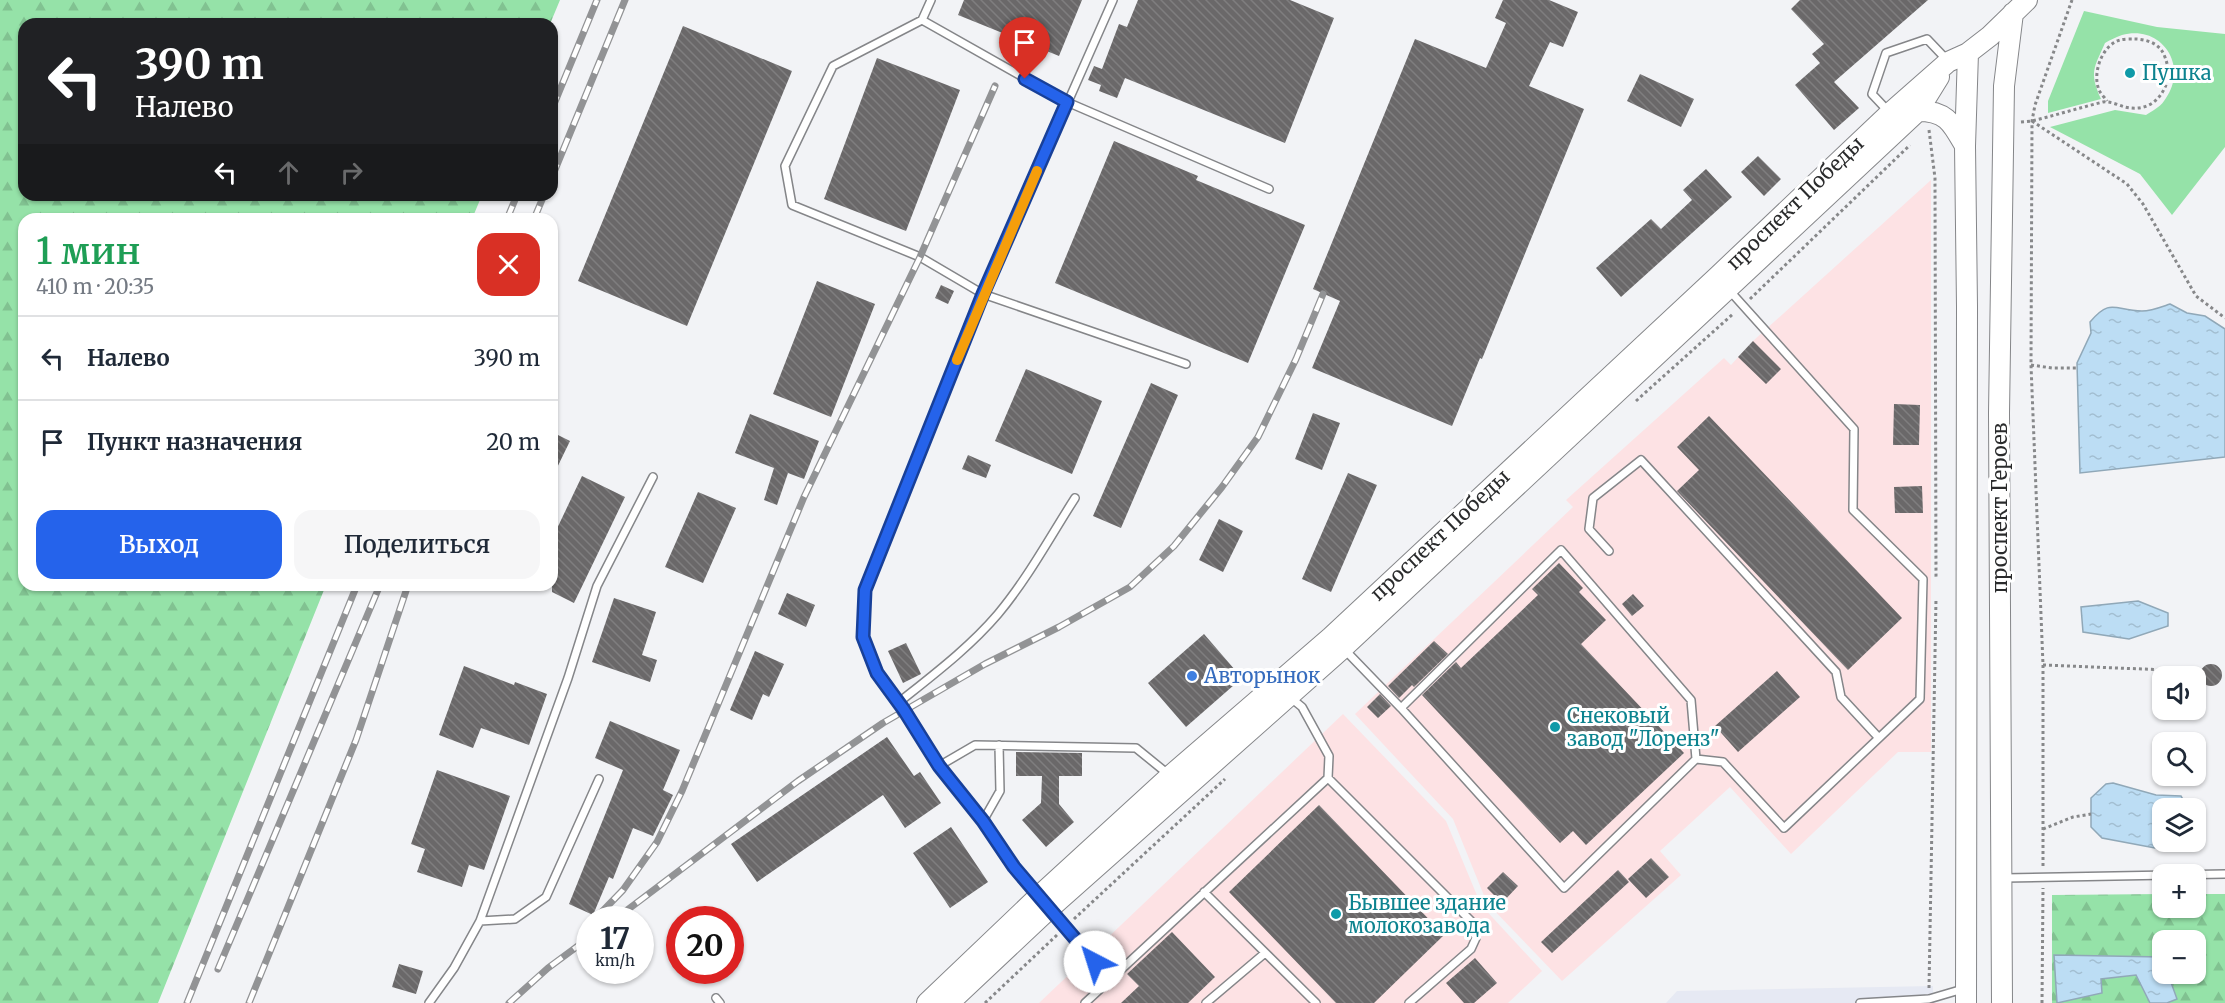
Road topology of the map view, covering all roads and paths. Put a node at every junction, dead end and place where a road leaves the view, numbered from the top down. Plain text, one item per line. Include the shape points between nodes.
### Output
1 (931, 0) edge
2 (1113, 0) edge
3 (2072, 0) edge
4 (2020, 7) edge
5 (922, 20) junction
6 (1968, 53) junction
7 (1948, 62) junction
8 (2107, 101) junction
9 (1067, 102) junction
10 (1918, 111) junction
11 (1890, 112) junction
12 (2032, 121) junction
13 (1929, 130) dead end
14 (1965, 146) junction
15 (1269, 189) dead end
16 (1724, 283) junction
17 (983, 294) junction
18 (2225, 318) edge
19 (1186, 364) dead end
20 (2031, 366) junction
21 (2077, 368) dead end
22 (653, 477) dead end
23 (1075, 498) dead end
24 (1609, 550) dead end
25 (1936, 582) dead end
26 (1936, 594) dead end
27 (1337, 643) junction
28 (2043, 665) junction
29 (2152, 670) edge
30 (1282, 689) junction
31 (898, 703) junction
32 (1401, 708) junction
33 (1878, 737) junction
34 (999, 745) junction
35 (1696, 759) junction
36 (939, 766) junction
37 (1170, 776) junction
38 (1328, 777) junction
39 (599, 779) dead end
40 (2091, 814) dead end
41 (983, 821) junction
42 (2043, 829) junction
43 (2225, 874) edge
44 (2043, 876) junction
45 (2001, 878) junction
46 (1204, 892) junction
47 (1043, 903) junction
48 (480, 921) junction
49 (1265, 953) junction
50 (1110, 980) junction
51 (1966, 996) edge
52 (1929, 999) junction
53 (429, 1003) edge
54 (927, 1003) edge
55 (949, 1003) edge
56 (1085, 1003) edge
57 (1206, 1003) edge
58 (1316, 1003) edge
59 (1409, 1003) edge
60 (1860, 1003) edge
61 (2002, 1003) edge
62 (2042, 1003) edge

1 - 5 lane
2 - 9 lane
3 - 12 path
4 - 6 main road, проспект Победы
4 - 45 main road, проспект Героев via 2004,86
5 - 9 lane
5 - 17 lane via 833,66 785,166 792,205 920,256
6 - 7 main road, проспект Победы
6 - 14 main road, проспект Героев
7 - 10 main road, проспект Победы
7 - 11 main road, проспект Победы
7 - 11 lane via 1927,39 1886,53 1872,94
8 - 8 path via 2129,108 2156,102 2169,77 2162,51 2151,42 2136,38 2119,40 2106,50 2097,76
8 - 12 path
9 - 15 lane
9 - 17 lane
10 - 14 main road via 1944,116 1954,125
10 - 16 main road, проспект Победы
11 - 16 main road, проспект Победы
12 - 18 path via 2127,184 2143,204 2196,296
12 - 20 path
13 - 25 path via 1935,178
14 - 51 main road, проспект Героев
16 - 27 main road, проспект Победы
16 - 33 lane via 1854,429 1853,510 1923,579 1920,699
17 - 19 lane
17 - 31 lane via 865,590 863,637 877,673
20 - 21 path
20 - 28 path
22 - 48 lane via 597,586
23 - 31 lane via 998,614 965,649
24 - 33 lane via 1588,529 1593,498 1641,460 1836,672 1841,697
26 - 52 path
27 - 30 main road, проспект Победы
27 - 32 lane
28 - 29 path
28 - 42 path
30 - 37 main road, проспект Победы
30 - 38 lane via 1302,707 1329,756
30 - 47 main road, проспект Победы
31 - 36 lane
32 - 35 lane via 1564,888
32 - 35 lane via 1561,550 1691,700
33 - 35 lane via 1784,828 1723,762
34 - 36 lane via 975,745
34 - 37 lane via 1136,748
34 - 41 lane via 1000,791
36 - 41 lane
37 - 47 main road, проспект Победы
38 - 46 lane
38 - 59 lane via 1471,921 1476,938 1471,948
39 - 48 lane via 546,897 516,919
40 - 42 path
41 - 47 lane
42 - 44 path
43 - 44 lane
44 - 45 lane
44 - 62 path
45 - 61 main road, проспект Героев
46 - 49 lane
46 - 50 lane
47 - 50 lane
47 - 54 main road, проспект Победы
47 - 55 main road, проспект Победы
48 - 53 lane
49 - 57 lane
49 - 58 lane
50 - 56 lane
51 - 52 lane
52 - 60 lane

